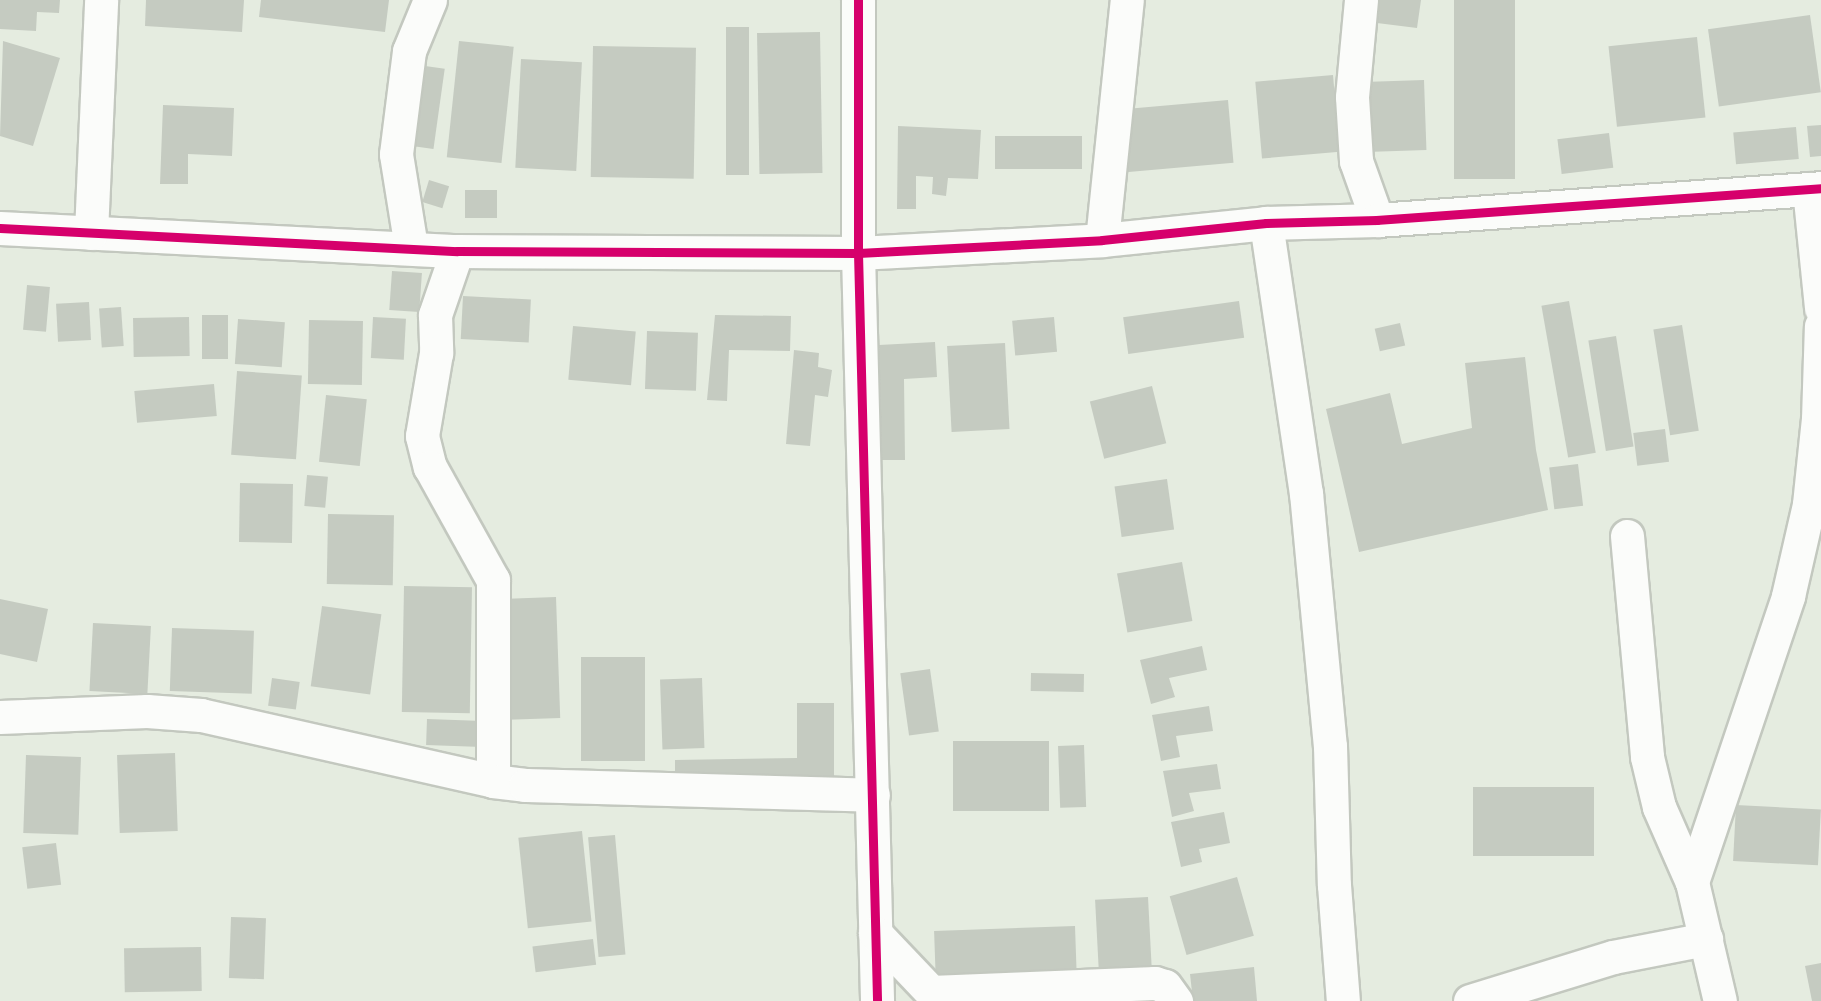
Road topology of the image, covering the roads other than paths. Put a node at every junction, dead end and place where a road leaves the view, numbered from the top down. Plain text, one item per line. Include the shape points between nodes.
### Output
1 (101, 0) edge
2 (430, 0) edge
3 (858, 0) edge
4 (1127, 0) edge
5 (1361, 0) edge
6 (1815, 189) edge
7 (1377, 220) junction
8 (1266, 223) junction
9 (0, 228) edge
10 (91, 233) junction
11 (1102, 240) junction
12 (411, 247) junction
13 (457, 251) junction
14 (858, 253) junction
15 (1821, 308) edge
16 (1821, 326) edge
17 (1627, 536) dead end
18 (0, 717) edge
19 (493, 782) junction
20 (873, 795) junction
21 (1692, 882) junction
22 (875, 933) junction
23 (1706, 939) junction
24 (1350, 998) edge
25 (877, 1001) edge
26 (1176, 1001) edge
27 (1470, 1001) edge
28 (1720, 1001) edge

1 - 10 street
2 - 12 street via 409,51 396,154
3 - 14 street
4 - 11 street
5 - 7 street via 1352,97 1356,161
6 - 7 street
6 - 15 street
7 - 8 street
8 - 11 street
8 - 24 street via 1306,493
9 - 10 street
10 - 12 street
11 - 14 street
12 - 13 street
13 - 14 street
13 - 19 street via 435,315 436,353 423,436 430,467 492,580 496,604
14 - 20 street
16 - 21 street via 1818,419 1804,527 1788,596
17 - 21 street via 1647,757 1659,807
18 - 19 street via 147,711 201,715
19 - 20 street
20 - 22 street
21 - 23 street
22 - 25 street
22 - 26 street via 930,992 1155,983 1165,986
23 - 27 street via 1613,957
23 - 28 street

